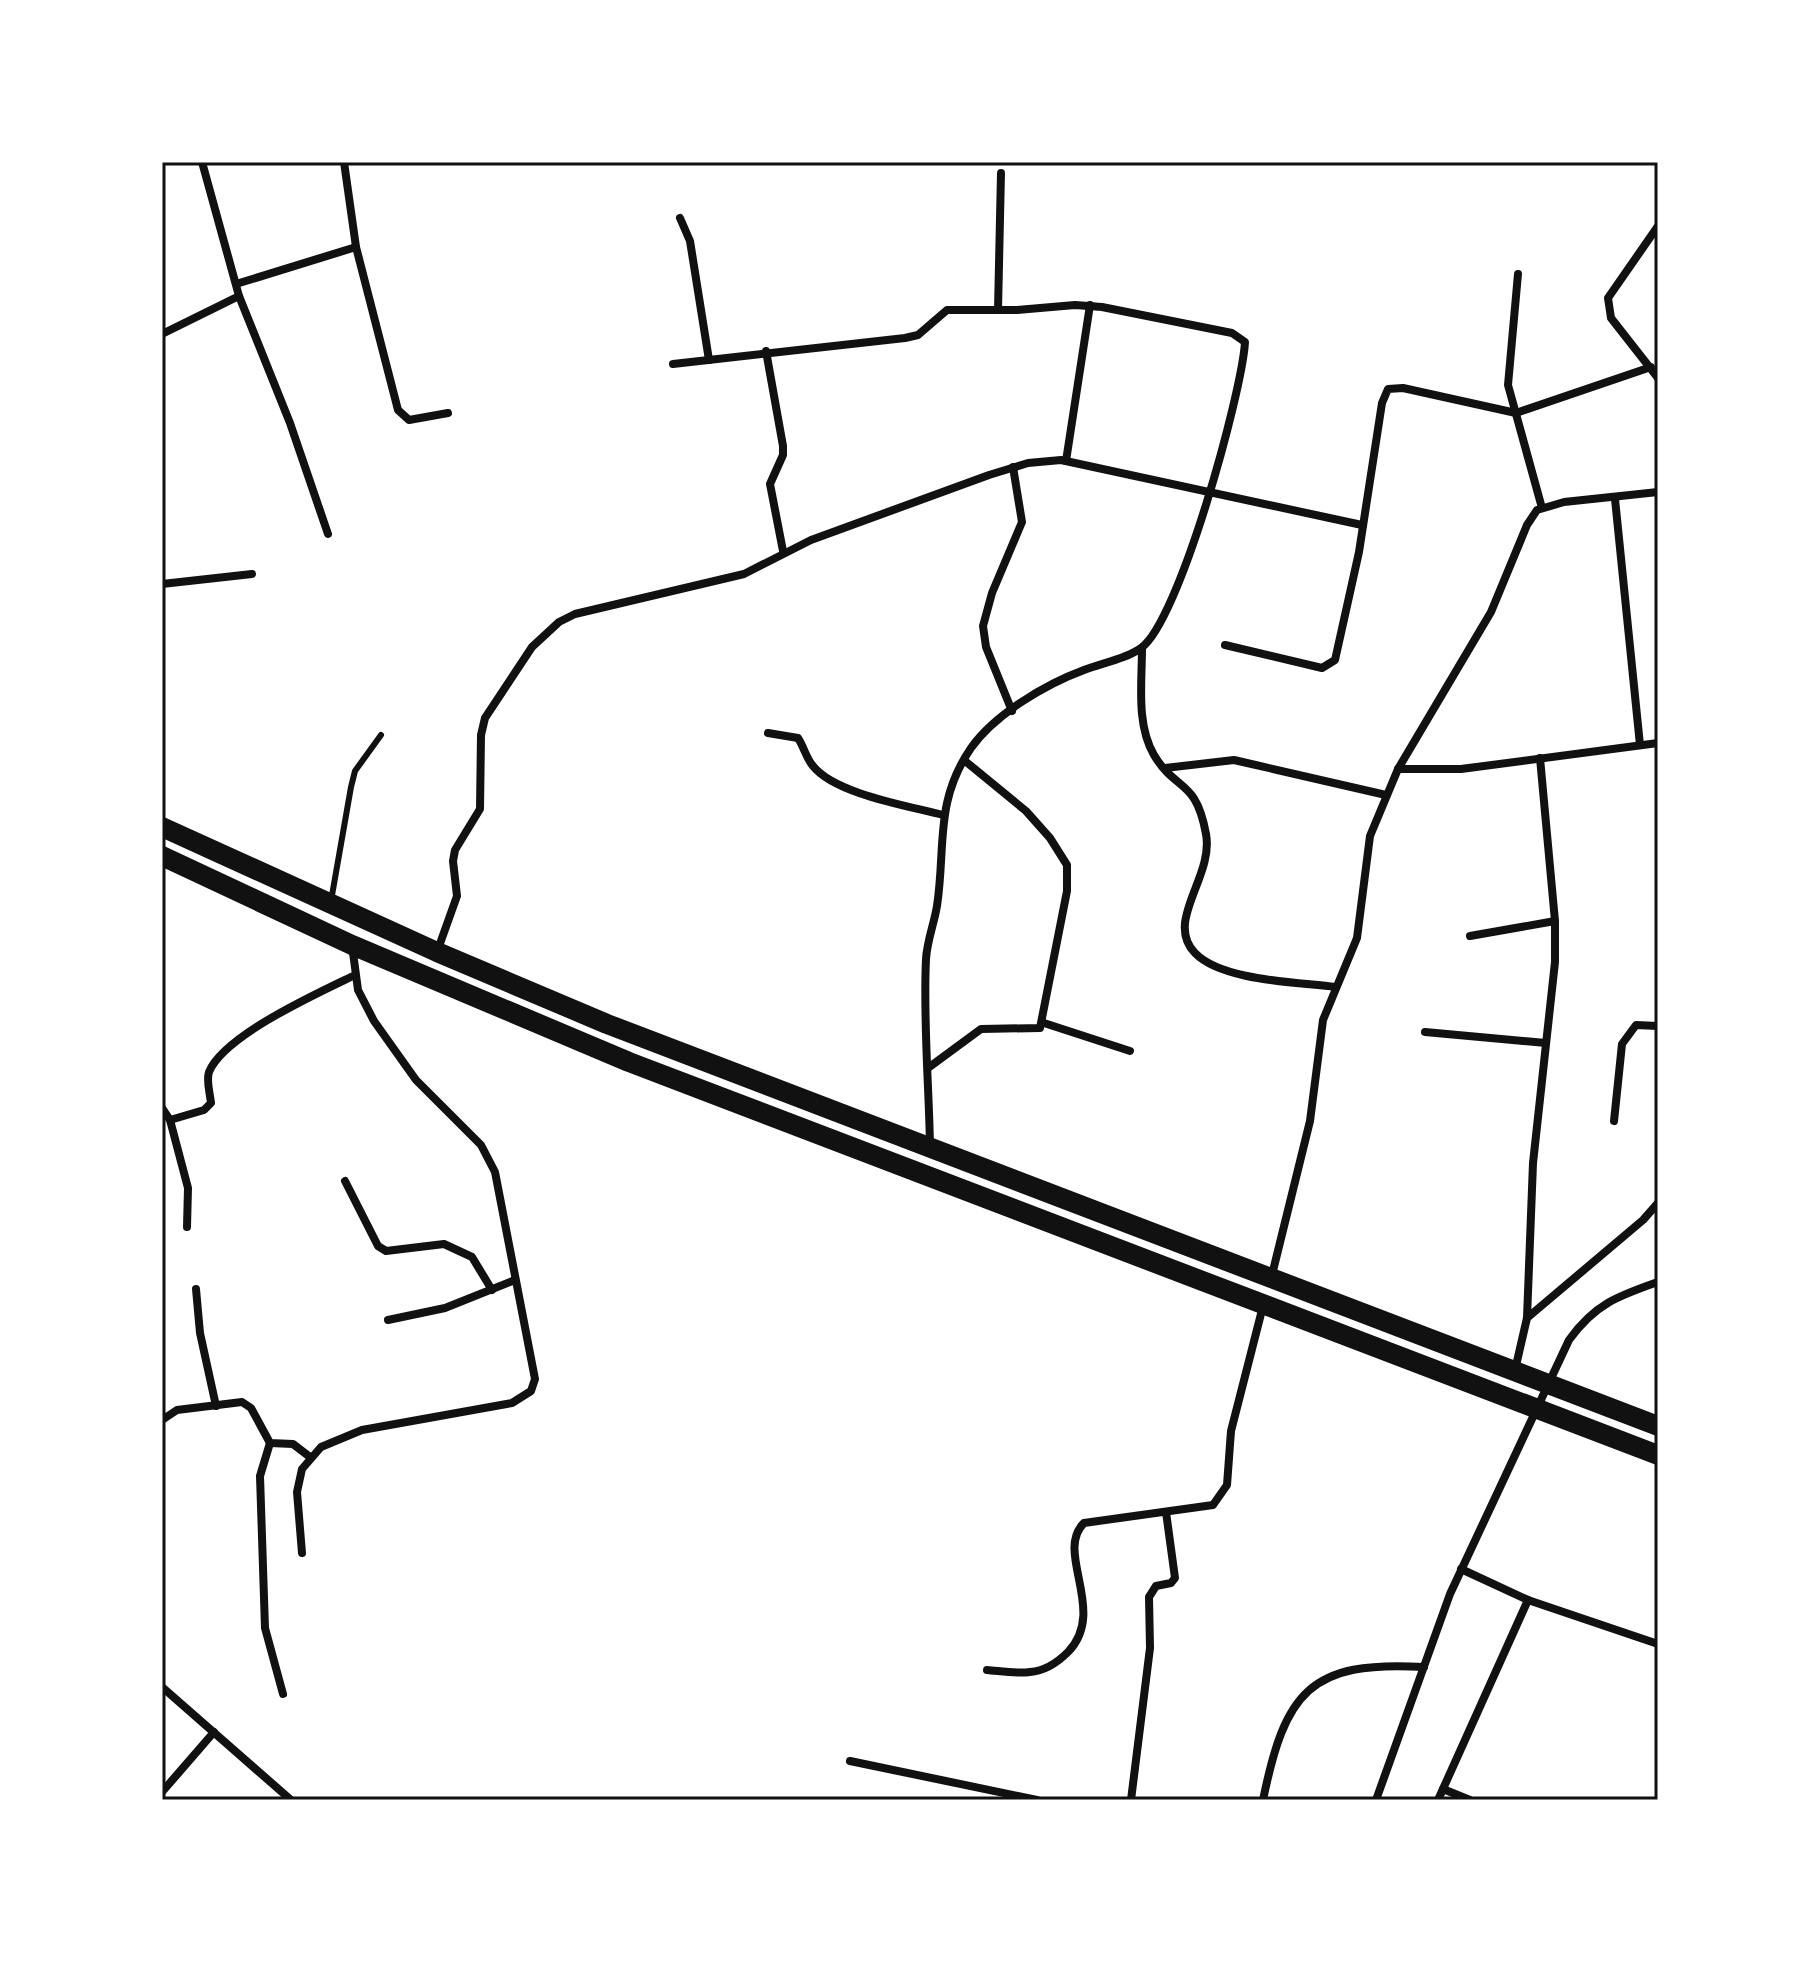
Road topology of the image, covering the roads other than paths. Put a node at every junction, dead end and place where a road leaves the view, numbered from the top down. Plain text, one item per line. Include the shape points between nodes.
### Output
1 (202, 162) edge
2 (344, 162) edge
3 (1001, 173) dead end
4 (680, 218) dead end
5 (1658, 226) edge
6 (356, 247) junction
7 (1518, 274) dead end
8 (236, 284) junction
9 (239, 296) junction
10 (1090, 305) junction
11 (998, 310) junction
12 (162, 334) edge
13 (766, 351) junction
14 (709, 360) junction
15 (673, 364) dead end
16 (1651, 367) junction
17 (1658, 378) edge
18 (448, 413) dead end
19 (1516, 413) junction
20 (1066, 461) junction
21 (1013, 467) junction
22 (1209, 491) junction
23 (1658, 492) edge
24 (1615, 499) junction
25 (1542, 508) junction
26 (1362, 525) junction
27 (328, 534) dead end
28 (783, 551) junction
29 (252, 574) dead end
30 (162, 584) edge
31 (1225, 645) dead end
32 (1142, 648) junction
33 (1012, 711) junction
34 (768, 733) dead end
35 (381, 735) dead end
36 (1658, 743) edge
37 (1640, 745) junction
38 (1540, 758) junction
39 (965, 761) junction
40 (1165, 768) junction
41 (1398, 769) junction
42 (1386, 795) junction
43 (943, 815) junction
44 (162, 827) edge
45 (162, 856) edge
46 (331, 905) junction
47 (1555, 921) junction
48 (1470, 936) dead end
49 (352, 945) junction
50 (437, 952) junction
51 (355, 975) junction
52 (1335, 987) junction
53 (1044, 1023) junction
54 (1658, 1026) edge
55 (1425, 1032) dead end
56 (1546, 1043) junction
57 (1130, 1051) dead end
58 (928, 1068) junction
59 (162, 1108) edge
60 (170, 1120) junction
61 (1614, 1121) dead end
62 (930, 1147) junction
63 (345, 1181) dead end
64 (1658, 1203) edge
65 (187, 1227) dead end
66 (1271, 1279) junction
67 (515, 1280) junction
68 (1658, 1282) edge
69 (196, 1289) dead end
70 (492, 1290) junction
71 (1263, 1305) junction
72 (1527, 1318) junction
73 (388, 1320) dead end
74 (1514, 1372) junction
75 (1548, 1385) junction
76 (216, 1406) junction
77 (1535, 1408) junction
78 (162, 1420) edge
79 (1658, 1426) edge
80 (270, 1443) junction
81 (1658, 1455) edge
82 (310, 1457) junction
83 (1166, 1512) junction
84 (302, 1553) dead end
85 (1461, 1569) junction
86 (1528, 1600) junction
87 (1658, 1644) edge
88 (1424, 1667) junction
89 (987, 1670) dead end
90 (162, 1687) edge
91 (283, 1694) dead end
92 (214, 1732) junction
93 (850, 1761) dead end
94 (1443, 1789) junction
95 (162, 1792) edge
96 (291, 1800) edge
97 (1037, 1800) edge
98 (1131, 1800) edge
99 (1263, 1800) edge
100 (1376, 1800) edge
101 (1438, 1800) edge
102 (1470, 1800) edge

1 - 8 street
2 - 6 street
3 - 11 street
4 - 14 street via 690,241
5 - 16 street via 1608,298 1611,318
6 - 8 street
6 - 18 street via 398,410 409,420
7 - 19 street via 1508,368
8 - 9 street
9 - 12 street
9 - 27 street
10 - 11 street
10 - 20 street
10 - 22 street via 1232,333 1245,342
11 - 13 street via 947,310 918,335 905,338
13 - 14 street
13 - 28 street via 783,446 770,484
14 - 15 street
16 - 17 street
16 - 19 street
19 - 25 street
19 - 26 street via 1388,389
20 - 21 street
20 - 22 street
21 - 28 street
21 - 33 street via 1022,522 983,626
22 - 26 street
22 - 32 street via 1175,595
23 - 24 street
24 - 25 street
24 - 37 street
25 - 41 street via 1527,525 1491,612
26 - 31 street via 1332,664 1322,668
28 - 50 street via 721,581 575,614 532,647 485,718 480,809 455,850 457,896
29 - 30 street
32 - 33 street via 1078,672
32 - 40 street via 1142,714 1154,754
33 - 39 street via 993,724
34 - 43 street via 798,738 822,775 863,793
35 - 46 lane via 355,771
36 - 37 street
37 - 38 street
38 - 41 street via 1461,769
38 - 47 street
39 - 43 street
39 - 53 street via 1026,811 1067,865
40 - 42 street via 1234,760
40 - 52 street via 1194,794 1207,839 1204,873 1183,927 1188,944 1218,969
41 - 42 street
42 - 52 street via 1365,861 1357,938
43 - 58 street via 937,905 926,956
44 - 46 highway
45 - 49 highway
46 - 50 highway
47 - 48 street
47 - 56 street
49 - 51 street
49 - 71 highway via 629,1062
50 - 62 highway via 621,1030
51 - 60 street via 285,1009 246,1036 209,1073 208,1107
51 - 67 street via 388,1043 444,1112 488,1155
52 - 66 street via 1323,1020 1310,1121
53 - 57 street
53 - 58 street via 1035,1030 981,1029
54 - 61 street via 1636,1025 1622,1044
55 - 56 street
56 - 72 street via 1533,1163
58 - 62 street
59 - 60 street
60 - 65 street via 188,1188
62 - 66 highway
63 - 70 street via 378,1246 393,1253 444,1244 479,1265
64 - 72 street
66 - 74 highway
67 - 70 street
67 - 82 street via 534,1362 531,1391 512,1403 362,1430 334,1439
68 - 75 street via 1611,1298 1584,1320
69 - 76 street
70 - 73 street via 445,1308
71 - 77 highway
71 - 83 street via 1231,1431 1227,1485 1213,1505
72 - 74 street
74 - 75 highway
75 - 77 street
75 - 79 highway
76 - 78 street via 177,1410
76 - 80 street via 247,1404
77 - 81 highway
77 - 85 street
80 - 82 street via 293,1444
80 - 91 street via 260,1476 265,1628
82 - 84 street via 297,1492
83 - 89 street via 1084,1523 1074,1545 1085,1616 1072,1648 1058,1662 1032,1672
83 - 98 street via 1175,1578 1156,1586 1149,1597 1149,1660
85 - 86 street
85 - 88 street
86 - 87 street
86 - 94 street
88 - 99 street via 1385,1664 1332,1675 1314,1685 1278,1734
88 - 100 street
90 - 92 street
92 - 95 street
92 - 96 street
93 - 97 street
94 - 101 street
94 - 102 street

